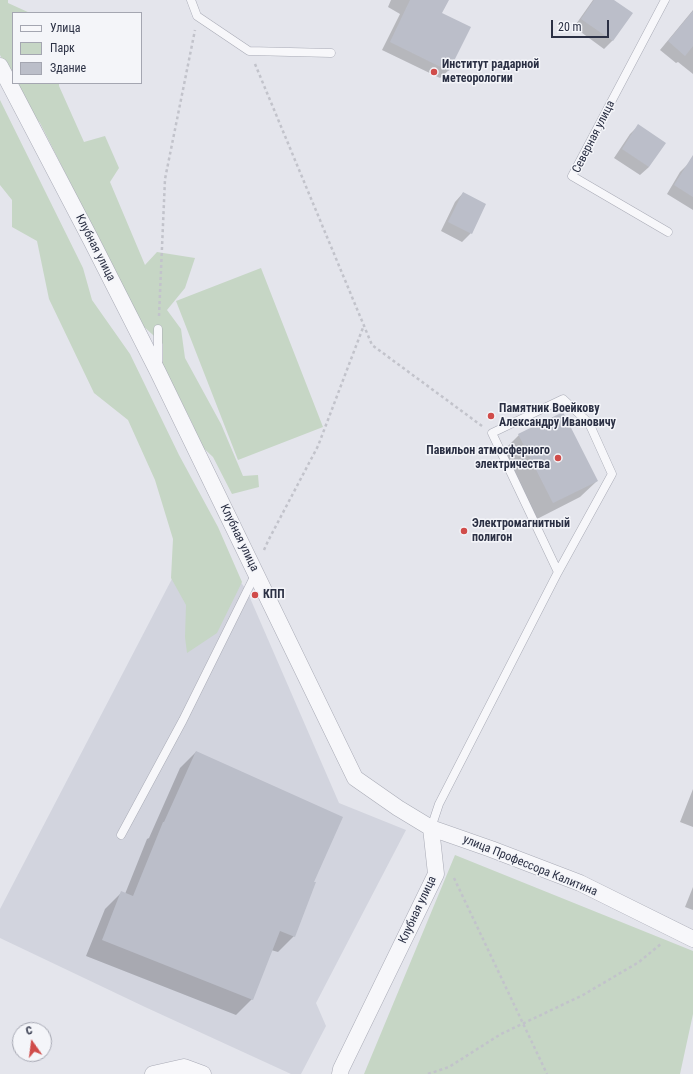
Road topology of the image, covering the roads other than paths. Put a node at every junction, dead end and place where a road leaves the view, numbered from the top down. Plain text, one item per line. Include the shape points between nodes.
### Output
1 (191, 0) edge
2 (665, 0) edge
3 (331, 53) dead end
4 (0, 66) edge
5 (4, 82) edge
6 (668, 232) dead end
7 (158, 329) road end
8 (158, 372) junction
9 (558, 572) junction
10 (256, 573) junction
11 (431, 828) junction
12 (121, 835) dead end
13 (693, 939) edge
14 (153, 1074) edge
15 (203, 1074) edge
16 (340, 1074) edge

1 - 3 lane via 197,16 249,51
2 - 6 lane, Северная улица via 572,176
4 - 5 street, Клубная улица
5 - 8 street, Клубная улица via 92,240
7 - 8 lane
8 - 10 street, Клубная улица
9 - 9 lane via 612,474 589,423 563,399 492,433
9 - 11 lane via 440,804
10 - 11 street, Клубная улица via 355,778
10 - 12 lane via 183,720
11 - 13 street, улица Профессора Калитина via 580,883
11 - 16 street, Клубная улица via 436,874
14 - 15 street via 184,1067

